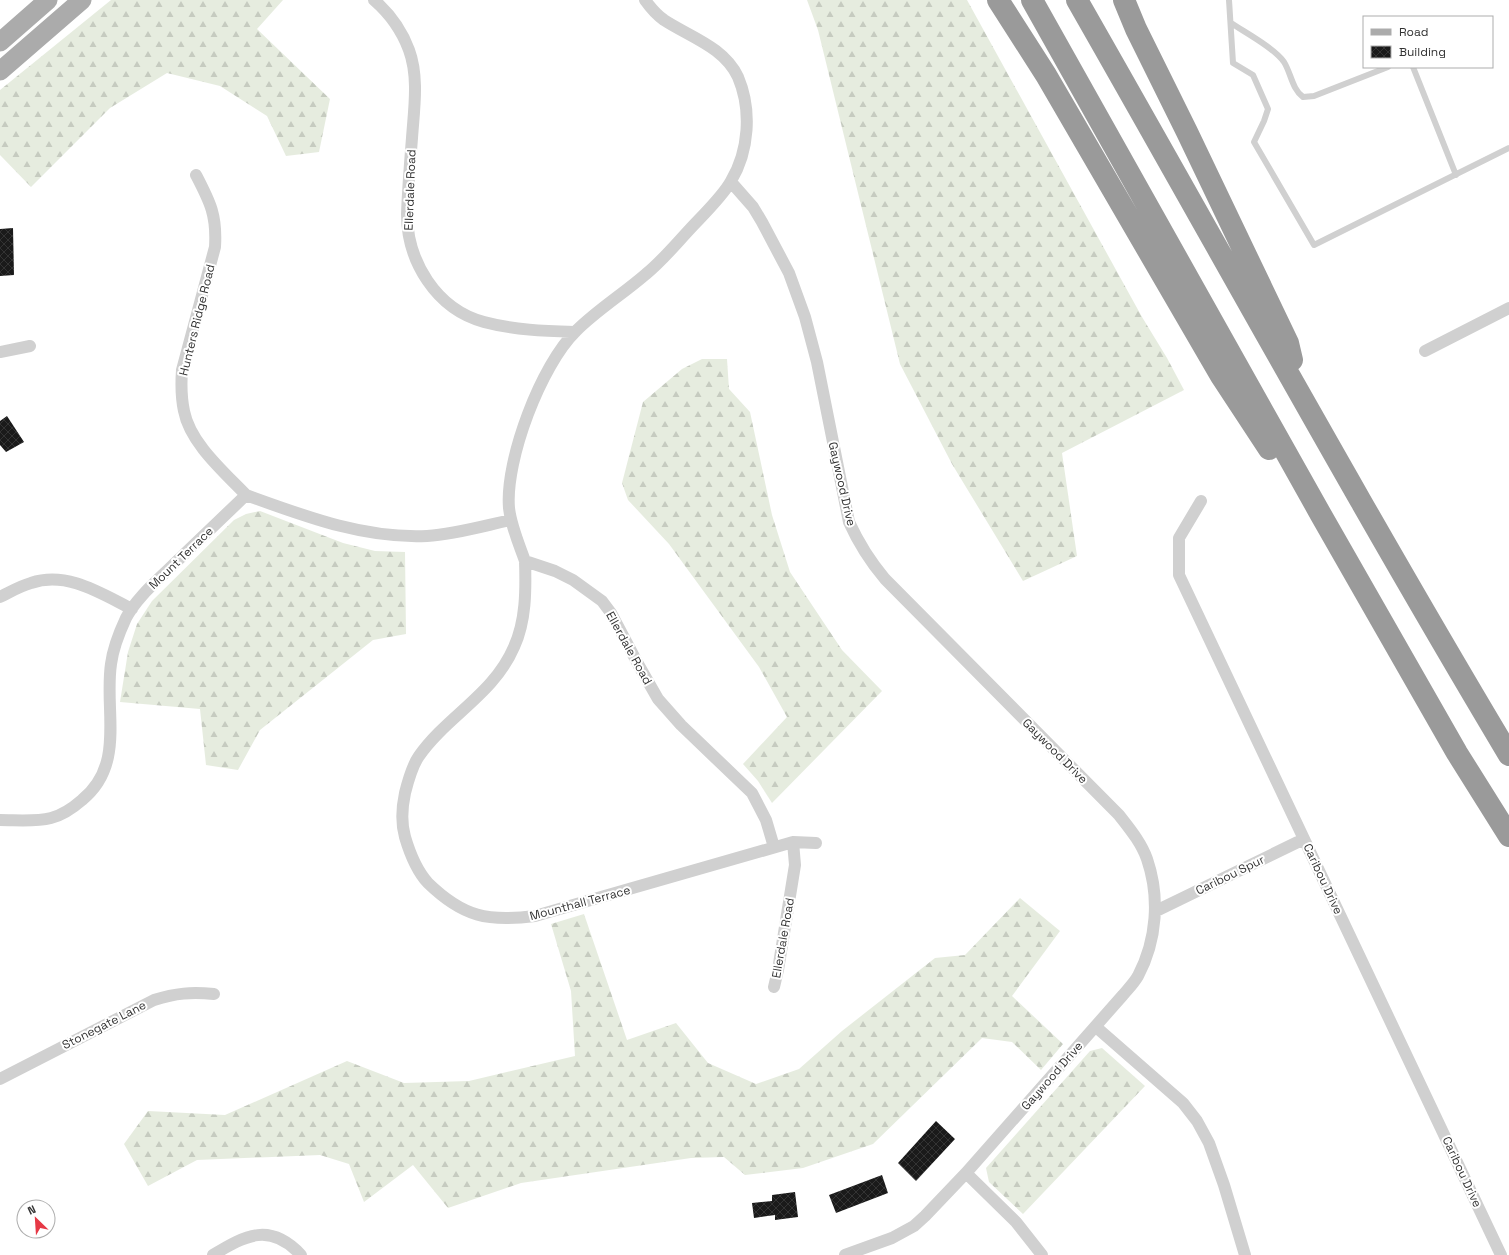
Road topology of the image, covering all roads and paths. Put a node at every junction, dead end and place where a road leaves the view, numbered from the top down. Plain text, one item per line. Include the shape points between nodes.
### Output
1 (48, 0) edge
2 (82, 0) edge
3 (374, 0) edge
4 (645, 0) edge
5 (998, 0) edge
6 (1032, 0) edge
7 (1077, 0) edge
8 (1124, 0) edge
9 (1229, 0) edge
10 (1231, 23) junction
11 (0, 42) edge
12 (1385, 68) edge
13 (1413, 68) edge
14 (0, 71) edge
15 (1509, 148) edge
16 (196, 175) dead end
17 (1456, 175) junction
18 (731, 182) junction
19 (1509, 308) edge
20 (575, 332) junction
21 (30, 346) dead end
22 (1425, 351) dead end
23 (0, 352) edge
24 (1303, 400) junction
25 (246, 495) junction
26 (1201, 501) dead end
27 (1321, 515) junction
28 (511, 520) junction
29 (525, 561) junction
30 (0, 597) edge
31 (132, 609) junction
32 (1509, 755) edge
33 (0, 820) edge
34 (1509, 836) edge
35 (1304, 840) junction
36 (793, 842) junction
37 (816, 843) dead end
38 (774, 847) junction
39 (1156, 911) junction
40 (774, 987) dead end
41 (214, 994) dead end
42 (1096, 1027) junction
43 (0, 1078) edge
44 (966, 1173) junction
45 (213, 1255) edge
46 (301, 1255) edge
47 (845, 1255) edge
48 (1042, 1255) edge
49 (1245, 1255) edge
50 (1501, 1255) edge

1 - 11 main road
2 - 14 main road
3 - 20 street, Ellerdale Road via 397,26 409,50 414,76 415,103 406,214 410,244 421,272 439,295 450,304 462,313 483,322 506,327
4 - 18 street via 663,19 721,54 737,76 743,93 747,126 740,163
5 - 27 highway via 1046,75 1221,376 1278,463
6 - 27 highway
7 - 24 highway
8 - 24 highway via 1288,343
9 - 10 lane
10 - 12 lane via 1284,62 1298,94 1303,98
10 - 17 lane via 1233,63 1253,75 1268,109 1254,142 1314,245
13 - 17 lane
15 - 17 lane
16 - 25 street, Hunters Ridge Road via 210,202 216,232 215,247 182,370 184,412 192,432 204,449
18 - 20 street via 648,273
18 - 39 street, Gaywood Drive via 759,217 789,273 805,317 817,362 849,522 858,542 870,562 885,579 1119,815 1147,858
19 - 22 street
20 - 28 street via 557,354 524,425 509,494
21 - 23 street
24 - 32 highway
25 - 28 street via 357,530 392,536 428,536
25 - 31 street, Mount Terrace via 159,579
26 - 35 street, Caribou Drive via 1179,538 1178,575
27 - 34 highway via 1457,753
28 - 29 street
29 - 38 street, Ellerdale Road via 555,571 602,601 662,704 752,793 766,820
29 - 38 street, Mounthall Terrace via 523,619 514,648 499,673 480,695 435,737 418,757 409,780 402,805 403,830 410,854 422,877 461,909 485,917 511,919 535,916
30 - 31 street via 30,583 47,579 69,580
31 - 33 street, Mount Terrace via 116,640 111,664 111,735 109,757 102,777 89,794 72,808 52,818
35 - 39 street, Caribou Spur
35 - 50 street, Caribou Drive
36 - 37 street, Mounthall Terrace
36 - 38 street, Mounthall Terrace
36 - 40 street, Ellerdale Road via 795,865
39 - 42 street, Gaywood Drive via 1147,955 1138,976
41 - 43 street, Stonegate Lane via 173,994 154,1000
42 - 44 street, Gaywood Drive
42 - 49 street via 1183,1103 1197,1121 1209,1143
44 - 47 street, Gaywood Drive via 914,1226 892,1238
44 - 48 street via 1016,1222
45 - 46 street via 249,1236 264,1235 280,1238

